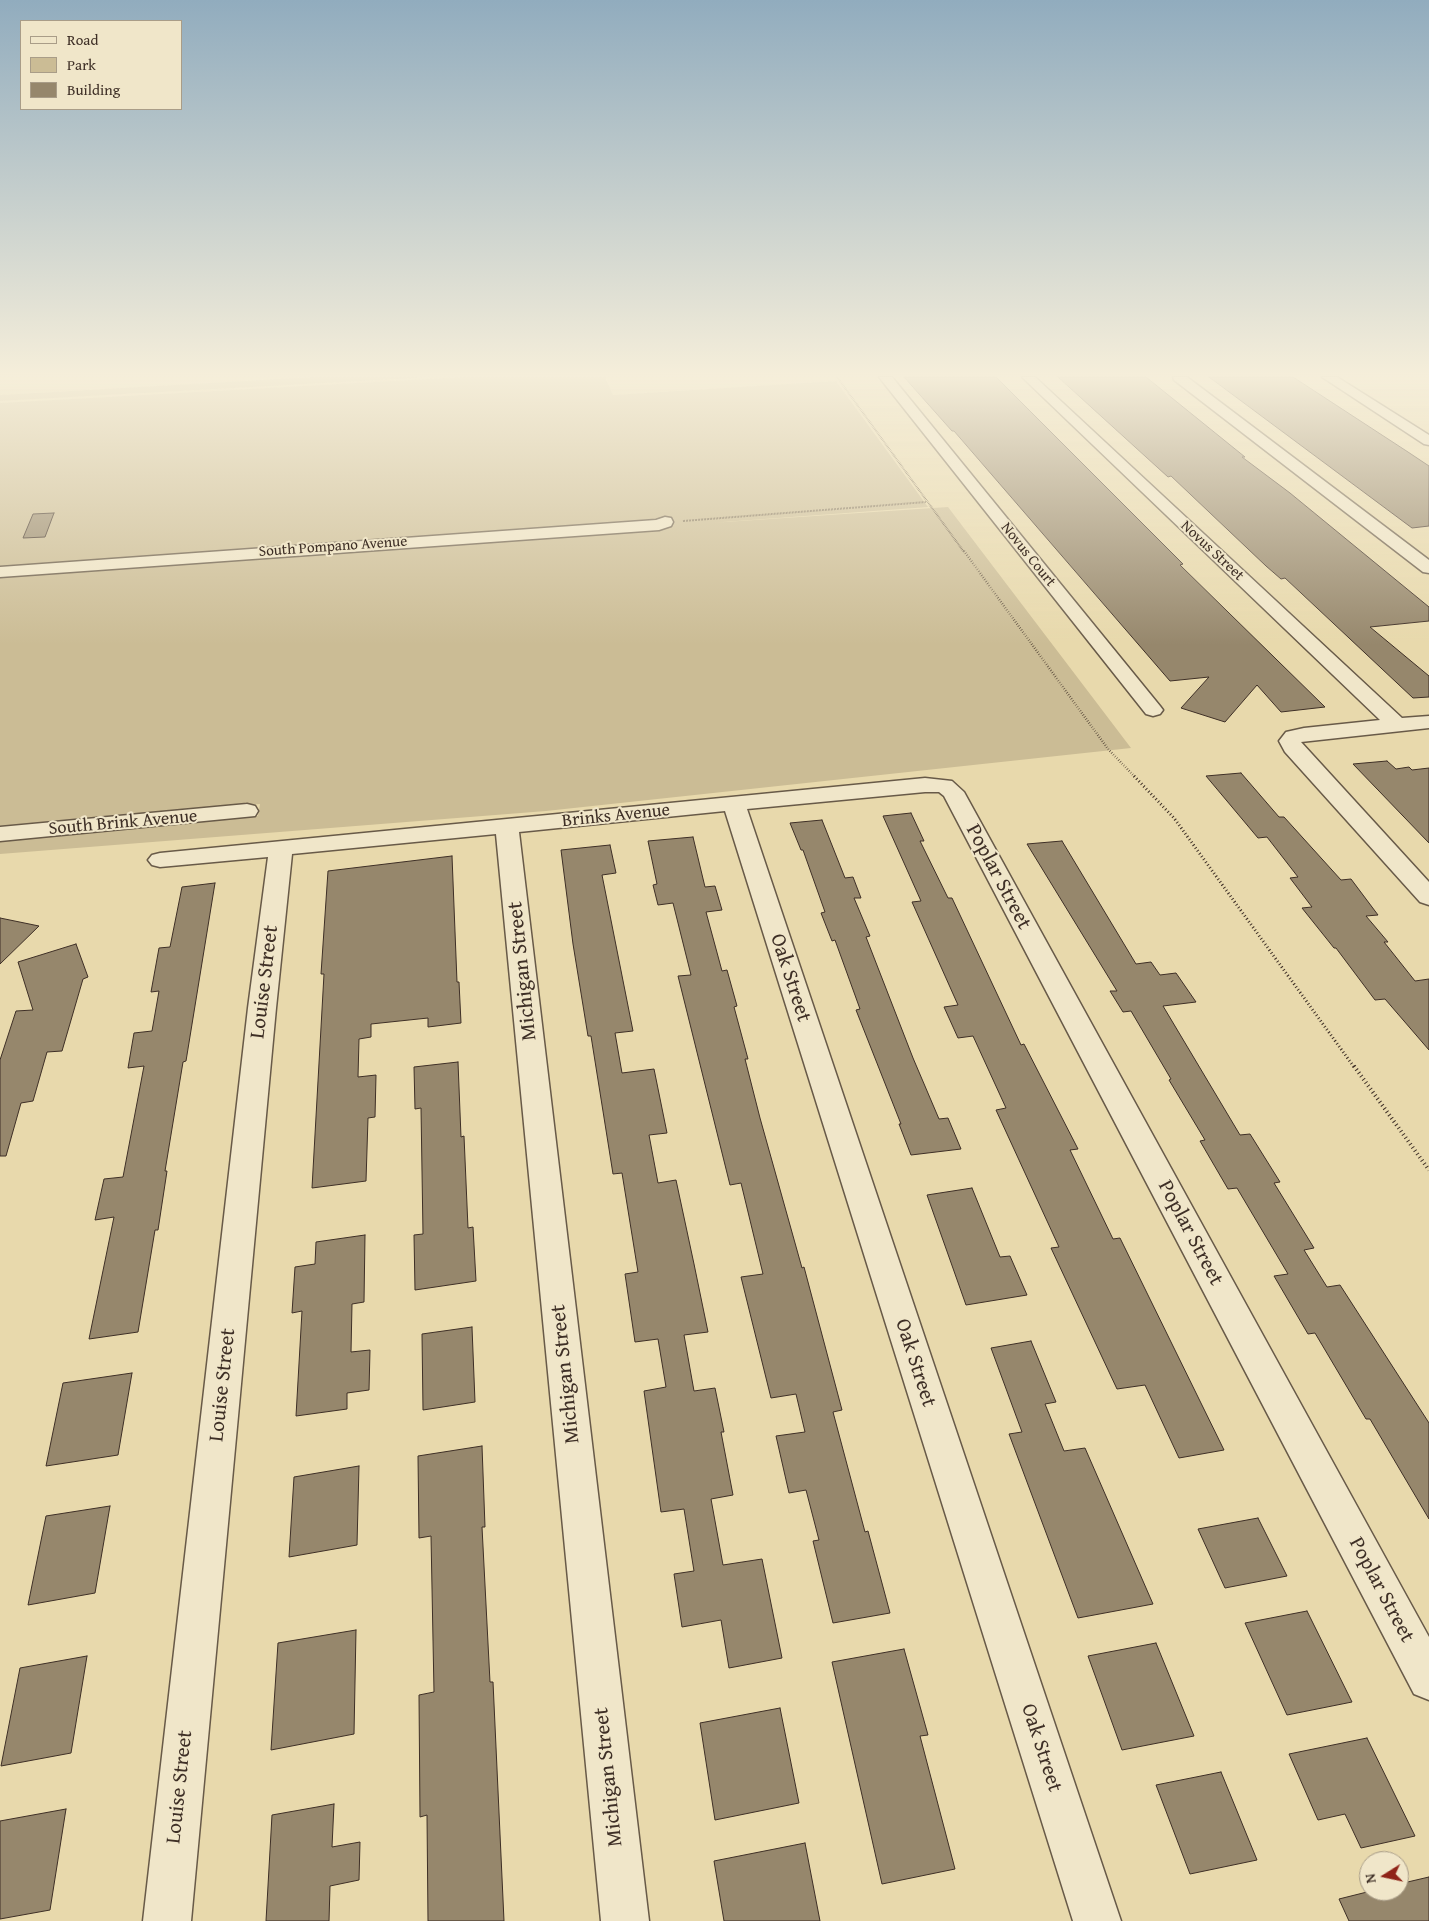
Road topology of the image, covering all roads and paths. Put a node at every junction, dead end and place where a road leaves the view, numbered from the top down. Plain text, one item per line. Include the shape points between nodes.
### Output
1 (901, 467) edge
2 (958, 467) edge
3 (1124, 467) edge
4 (1297, 467) edge
5 (927, 502) junction
6 (665, 522) joint
7 (1429, 568) edge
8 (0, 572) edge
9 (1153, 710) dead end
10 (1429, 722) edge
11 (1397, 725) junction
12 (949, 789) joint
13 (734, 805) junction
14 (247, 811) dead end
15 (507, 827) junction
16 (0, 834) edge
17 (281, 848) junction
18 (160, 860) dead end
19 (1429, 897) edge
20 (1429, 1170) edge
21 (1429, 1679) edge
22 (166, 1921) edge
23 (625, 1921) edge
24 (1097, 1921) edge

1 - 5 path
2 - 9 street, Novus Court
3 - 11 street, Novus Street
4 - 7 street
5 - 6 path
5 - 20 path via 1108,749 1174,818
6 - 8 street, South Pompano Avenue
10 - 11 street
11 - 19 street via 1304,734 1290,742 1292,748
12 - 13 street, Brinks Avenue via 925,785
12 - 21 street, Poplar Street
13 - 15 street, Brinks Avenue
13 - 24 street, Oak Street
14 - 16 street, South Brink Avenue
15 - 17 street, Brinks Avenue
15 - 23 street, Michigan Street
17 - 18 street
17 - 22 street, Louise Street

